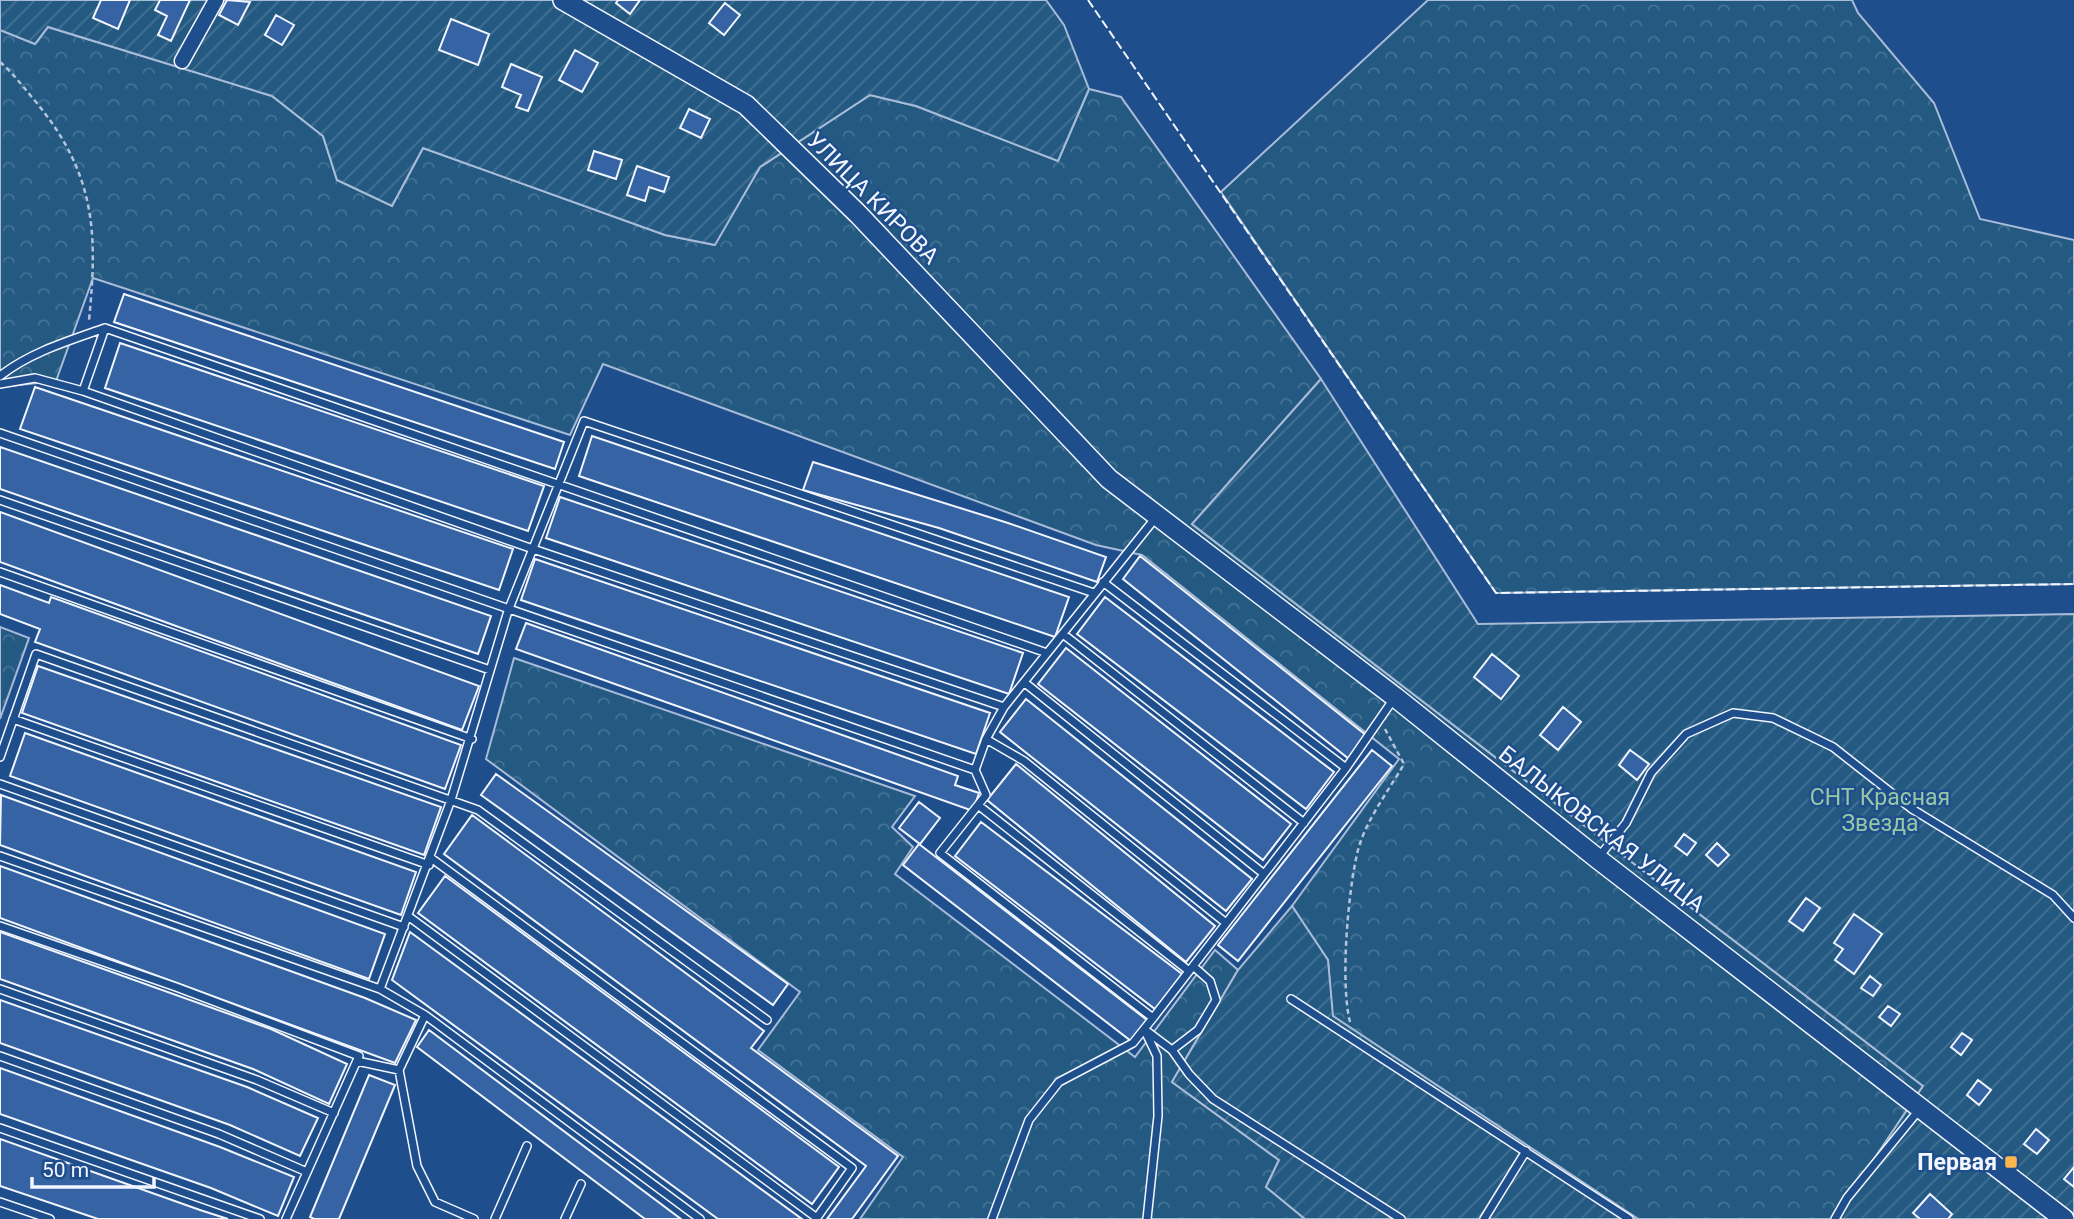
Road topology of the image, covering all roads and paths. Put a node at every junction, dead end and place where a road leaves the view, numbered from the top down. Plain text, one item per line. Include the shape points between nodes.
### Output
1 (216, 0) edge
2 (563, 0) edge
3 (182, 61) dead end
4 (0, 62) edge
5 (105, 328) junction
6 (88, 334) junction
7 (0, 376) edge
8 (0, 384) edge
9 (83, 391) junction
10 (0, 433) edge
11 (1109, 479) joint
12 (559, 486) junction
13 (0, 500) edge
14 (1157, 516) junction
15 (533, 549) junction
16 (0, 572) edge
17 (1103, 582) junction
18 (1094, 593) junction
19 (508, 611) junction
20 (1063, 634) junction
21 (1047, 653) junction
22 (490, 670) junction
23 (1025, 683) junction
24 (1395, 697) junction
25 (1004, 707) junction
26 (13, 719) junction
27 (1380, 720) junction
28 (472, 739) junction
29 (986, 739) junction
30 (0, 757) edge
31 (1346, 768) junction
32 (975, 770) junction
33 (0, 784) edge
34 (452, 800) junction
35 (978, 805) junction
36 (1304, 823) junction
37 (0, 856) edge
38 (1598, 859) junction
39 (430, 862) junction
40 (1264, 874) junction
41 (408, 916) junction
42 (2074, 918) edge
43 (1226, 923) junction
44 (0, 926) edge
45 (404, 927) junction
46 (1191, 968) junction
47 (0, 989) edge
48 (380, 989) junction
49 (1291, 999) dead end
50 (425, 1015) junction
51 (1153, 1018) junction
52 (767, 1020) dead end
53 (1144, 1029) junction
54 (1354, 1040) junction
55 (1172, 1050) junction
56 (0, 1056) edge
57 (357, 1061) junction
58 (399, 1070) junction
59 (1922, 1107) junction
60 (334, 1113) junction
61 (0, 1128) edge
62 (527, 1146) dead end
63 (1526, 1151) junction
64 (307, 1172) junction
65 (581, 1184) dead end
66 (0, 1202) edge
67 (816, 1218) edge
68 (50, 1219) edge
69 (260, 1219) edge
70 (286, 1219) edge
71 (474, 1219) edge
72 (495, 1219) edge
73 (565, 1219) edge
74 (700, 1219) edge
75 (992, 1219) edge
76 (1147, 1219) edge
77 (1401, 1219) edge
78 (1484, 1219) edge
79 (1629, 1219) edge
80 (1835, 1219) edge
81 (2064, 1219) edge

1 - 3 street
2 - 11 street, УЛИЦА КИРОВА via 746,105 858,214
4 - 6 path via 52,122 72,153 86,189 93,245
5 - 6 lane
5 - 9 lane
5 - 12 lane
6 - 7 lane via 14,365
8 - 9 lane via 35,378
9 - 15 lane
10 - 19 lane
11 - 14 street, БАЛЫКОВСКАЯ УЛИЦА
12 - 15 lane
12 - 18 lane via 584,421
12 - 21 lane
13 - 22 lane
14 - 17 lane
14 - 24 street, БАЛЫКОВСКАЯ УЛИЦА
15 - 19 lane
15 - 25 lane
16 - 28 lane
17 - 18 lane
17 - 31 lane
18 - 20 lane
19 - 22 lane
19 - 32 lane
20 - 21 lane
20 - 36 lane
21 - 23 lane
22 - 28 lane
23 - 25 lane
23 - 40 lane
24 - 27 lane
24 - 38 street, БАЛЫКОВСКАЯ УЛИЦА
25 - 29 lane
26 - 30 lane
26 - 34 lane via 36,654
26 - 39 lane
27 - 31 lane
27 - 54 path via 1404,764 1359,848 1345,990
28 - 34 lane
29 - 32 lane
29 - 43 lane via 1024,761
31 - 36 lane
32 - 35 lane via 986,795
33 - 45 lane
34 - 39 lane
34 - 52 lane via 478,810
35 - 46 lane
35 - 51 lane via 940,853
36 - 40 lane
37 - 48 lane
38 - 42 lane via 1626,823 1651,773 1686,734 1733,713 1773,718 1833,747 1912,809 2053,895
38 - 59 street, БАЛЫКОВСКАЯ УЛИЦА
39 - 41 lane
39 - 67 lane via 852,1168
40 - 43 lane
41 - 45 lane
41 - 67 lane
43 - 46 lane
44 - 57 lane via 359,1056
45 - 48 lane
46 - 51 lane
46 - 55 lane via 1210,981 1216,1000 1198,1030
47 - 60 lane via 257,1080
48 - 50 lane
49 - 54 lane
50 - 58 lane
50 - 74 lane
51 - 53 lane
53 - 55 lane
53 - 75 lane via 1133,1043 1059,1082 1029,1119
53 - 76 lane via 1157,1056 1158,1116
54 - 63 lane
55 - 77 lane via 1213,1099
56 - 64 lane via 219,1134
57 - 58 lane
57 - 60 lane
58 - 71 lane via 416,1166 435,1202
59 - 80 lane
59 - 81 street, БАЛЫКОВСКАЯ УЛИЦА
60 - 64 lane
61 - 69 lane
62 - 72 lane
63 - 78 lane
63 - 79 lane
64 - 70 lane
65 - 73 lane
66 - 68 lane

